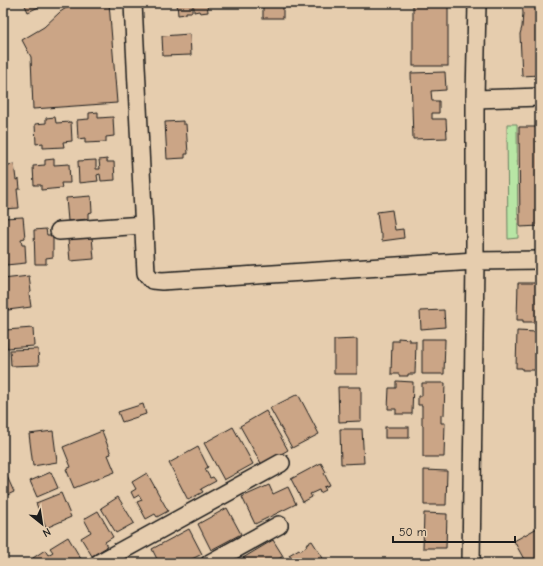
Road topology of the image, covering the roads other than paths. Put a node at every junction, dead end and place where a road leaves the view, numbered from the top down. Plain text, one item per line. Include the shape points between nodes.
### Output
1 (133, 3) edge
2 (477, 3) edge
3 (540, 97) edge
4 (475, 99) junction
5 (143, 225) junction
6 (58, 231) dead end
7 (540, 260) edge
8 (475, 261) junction
9 (281, 463) dead end
10 (279, 525) dead end
11 (99, 563) edge
12 (210, 563) edge
13 (471, 563) edge

1 - 5 street
2 - 4 street
3 - 4 street
4 - 8 street
5 - 6 street
5 - 8 street via 146,273 152,280
7 - 8 street
8 - 13 street
9 - 11 street
10 - 12 street

